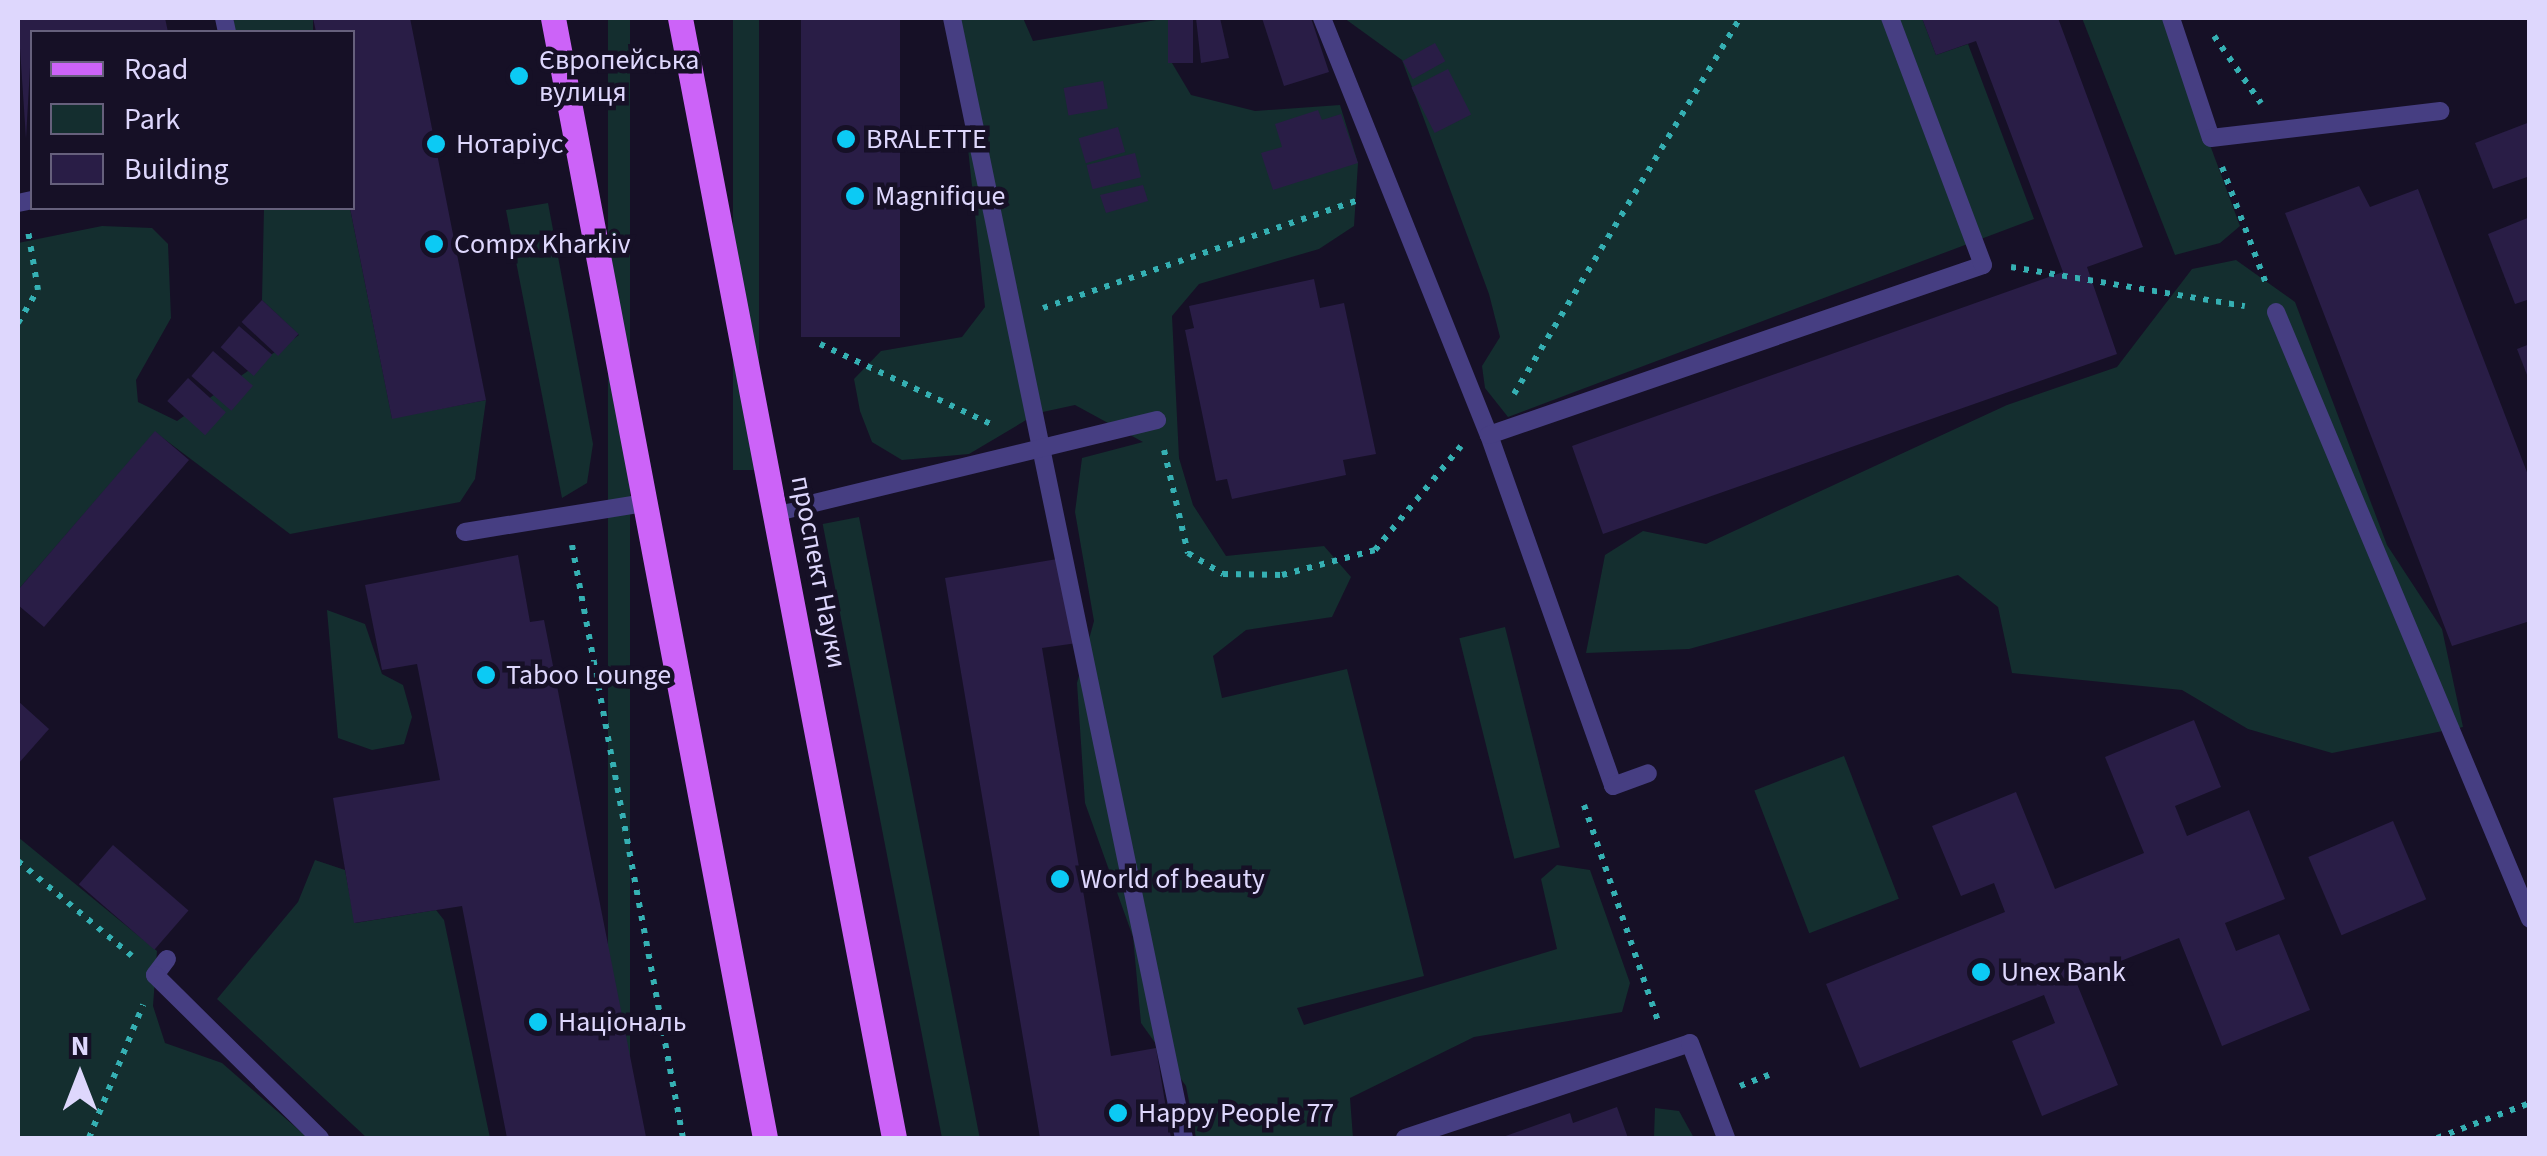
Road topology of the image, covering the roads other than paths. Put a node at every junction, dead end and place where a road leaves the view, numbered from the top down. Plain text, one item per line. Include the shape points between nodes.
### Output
1 (553, 18) edge
2 (680, 18) edge
3 (952, 18) edge
4 (1322, 18) edge
5 (1890, 18) edge
6 (2170, 18) edge
7 (2440, 111) dead end
8 (2276, 312) road end
9 (1157, 420) road end
10 (1489, 435) junction
11 (1046, 449) junction
12 (644, 502) junction
13 (777, 512) junction
14 (465, 532) dead end
15 (1648, 773) dead end
16 (2530, 919) edge
17 (167, 959) dead end
18 (320, 1138) edge
19 (765, 1138) edge
20 (894, 1138) edge
21 (1184, 1138) edge
22 (1405, 1138) edge
23 (1726, 1138) edge

1 - 12 main road
2 - 13 main road, проспект Науки
3 - 11 lane
4 - 10 lane
5 - 10 lane via 1983,265
6 - 7 lane via 2212,138
8 - 16 lane
9 - 11 lane
10 - 15 lane via 1613,786
11 - 13 lane
11 - 21 lane
12 - 14 lane
12 - 19 main road
13 - 20 main road, проспект Науки
17 - 18 lane via 156,976
22 - 23 lane via 1690,1043

